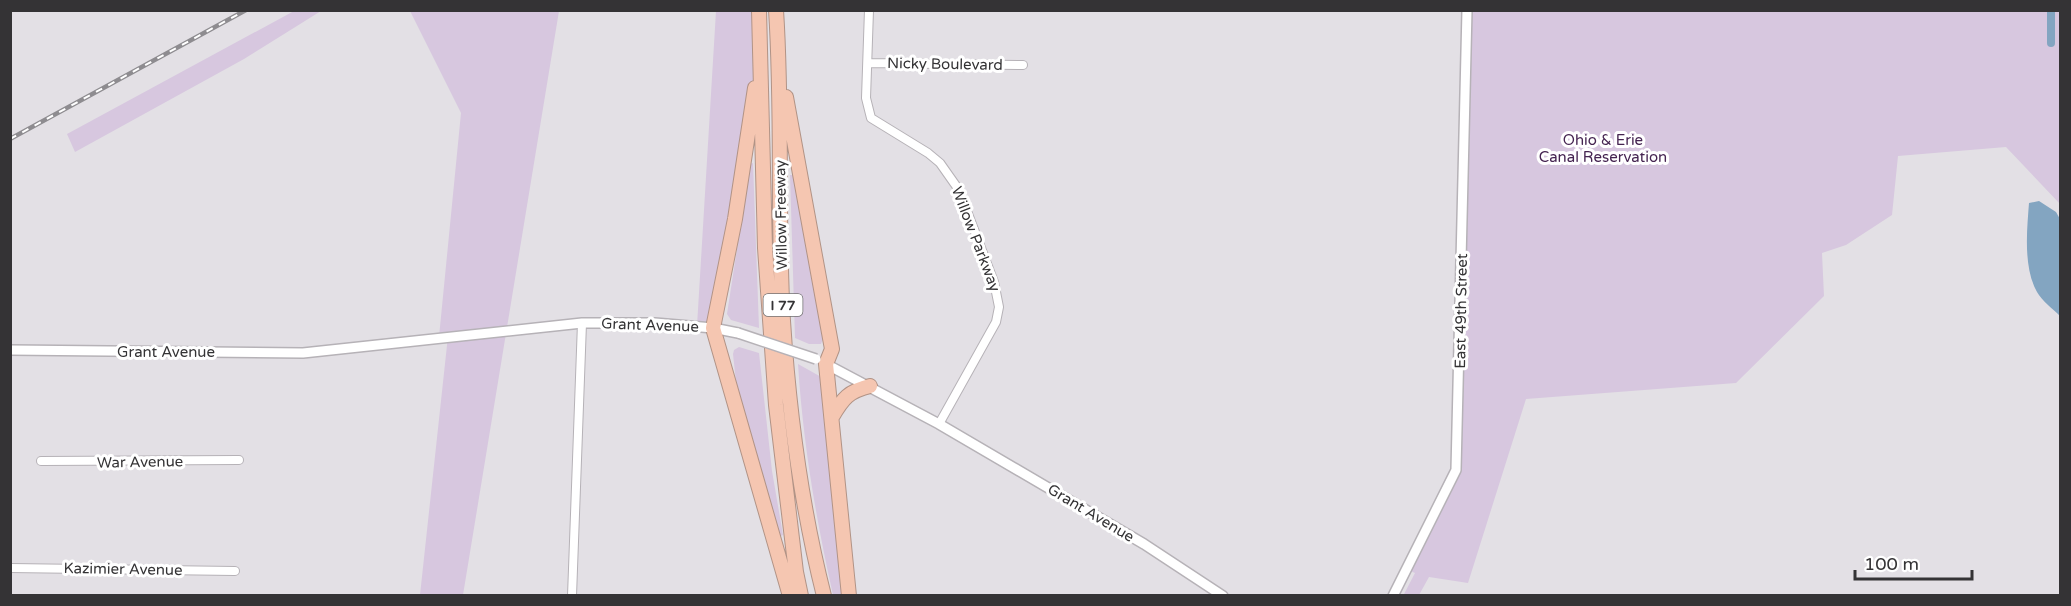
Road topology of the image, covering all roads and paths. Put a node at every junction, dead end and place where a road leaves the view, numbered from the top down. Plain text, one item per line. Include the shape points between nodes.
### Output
1 (759, 10) edge
2 (776, 10) edge
3 (868, 10) edge
4 (1467, 10) edge
5 (761, 47) junction
6 (779, 58) junction
7 (868, 63) junction
8 (1023, 65) dead end
9 (582, 323) junction
10 (713, 328) junction
11 (10, 350) edge
12 (821, 362) junction
13 (870, 386) junction
14 (832, 417) junction
15 (939, 424) junction
16 (239, 460) dead end
17 (41, 461) dead end
18 (10, 568) edge
19 (236, 571) dead end
20 (572, 596) edge
21 (790, 596) edge
22 (801, 596) edge
23 (824, 596) edge
24 (849, 596) edge
25 (1223, 596) edge
26 (1393, 596) edge

1 - 5 highway, Willow Freeway / I 77
2 - 6 highway, Willow Freeway / I 77
3 - 7 street, Willow Parkway
4 - 26 street, East 49th Street via 1456,470
5 - 10 highway via 735,219
5 - 22 highway, Willow Freeway / I 77 via 765,248 776,405
6 - 12 highway via 832,349
6 - 23 highway, Willow Freeway / I 77 via 783,319 801,497
7 - 8 street, Nicky Boulevard
7 - 15 street, Willow Parkway via 866,98 871,118 928,153 950,175 998,295 996,322
9 - 10 street, Grant Avenue
9 - 11 street, Grant Avenue via 303,353
9 - 20 street
10 - 12 street, Grant Avenue, bridge
10 - 21 highway
12 - 13 street, Grant Avenue
12 - 14 highway
13 - 14 highway via 844,396
13 - 15 street, Grant Avenue
14 - 24 highway
15 - 25 street, Grant Avenue via 1191,573
16 - 17 street, War Avenue
18 - 19 street, Kazimier Avenue

